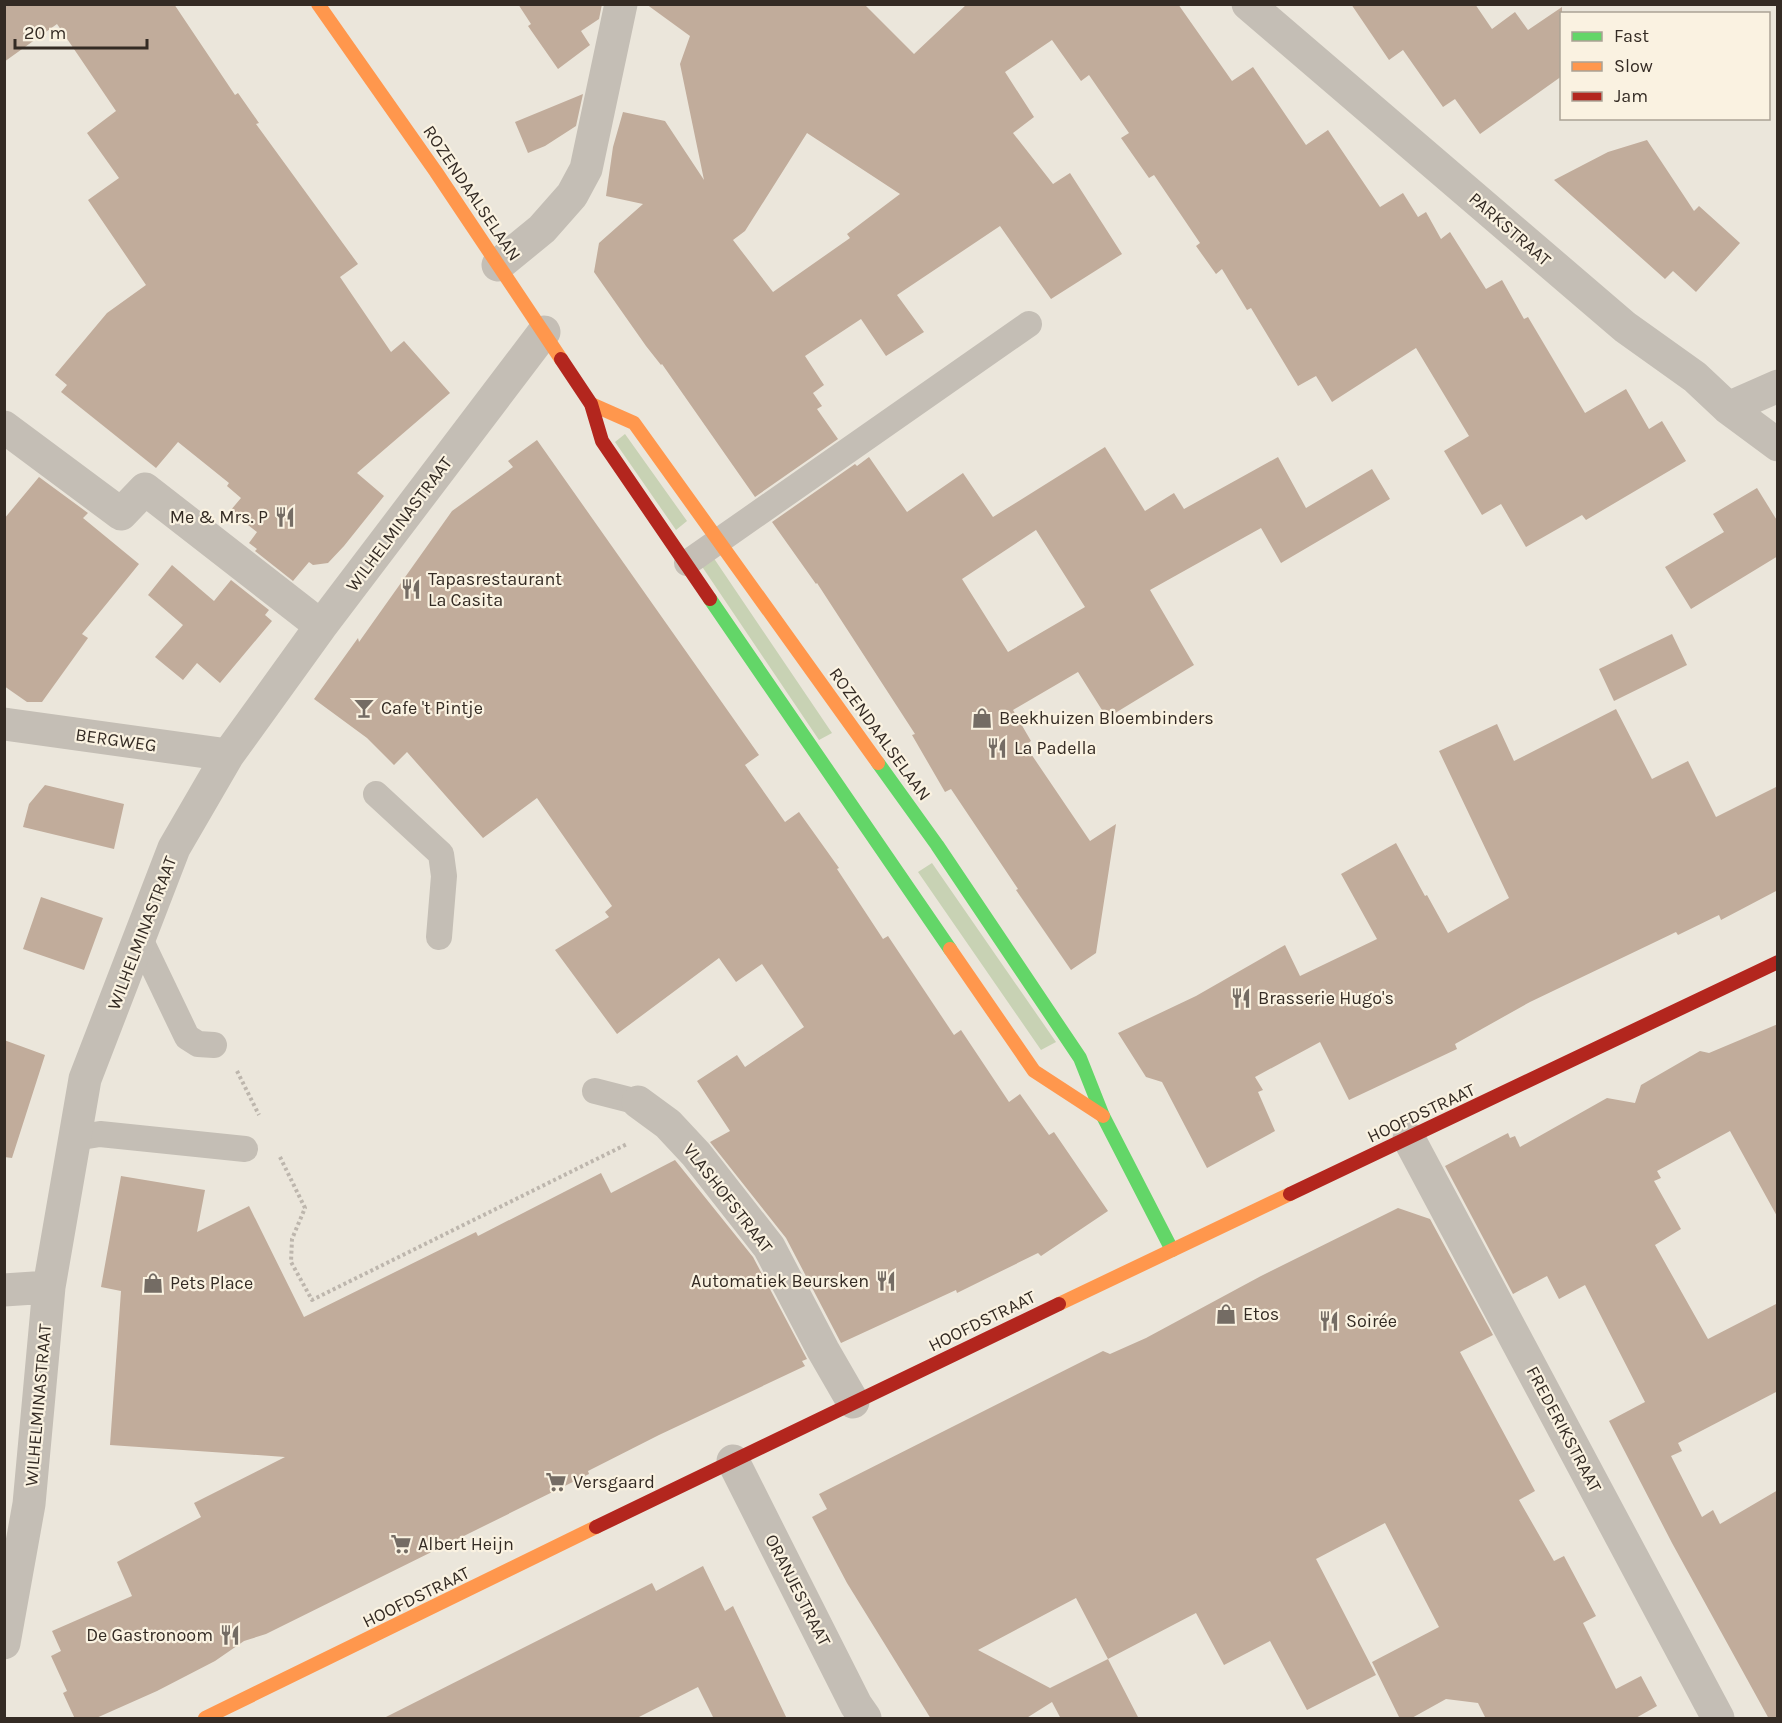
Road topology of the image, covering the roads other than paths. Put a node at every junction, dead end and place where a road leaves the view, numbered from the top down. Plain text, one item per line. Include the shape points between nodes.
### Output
1 (318, 4) edge
2 (621, 4) edge
3 (1248, 4) edge
4 (498, 265) junction
5 (1029, 324) dead end
6 (544, 332) junction
7 (1778, 386) edge
8 (591, 404) junction
9 (1728, 408) junction
10 (4, 427) edge
11 (1778, 445) edge
12 (719, 541) junction
13 (687, 563) junction
14 (321, 626) junction
15 (4, 724) edge
16 (228, 755) junction
17 (376, 794) dead end
18 (141, 933) junction
19 (439, 937) dead end
20 (1778, 962) edge
21 (214, 1045) dead end
22 (595, 1091) dead end
23 (638, 1102) joint
24 (1103, 1116) junction
25 (75, 1138) junction
26 (1409, 1139) junction
27 (245, 1149) dead end
28 (1172, 1250) junction
29 (49, 1287) junction
30 (4, 1290) edge
31 (853, 1402) junction
32 (733, 1461) junction
33 (4, 1643) edge
34 (206, 1719) edge
35 (866, 1719) edge
36 (1718, 1719) edge

1 - 4 street, ROZENDAALSELAAN
2 - 4 street via 586,169 572,195 542,229
3 - 9 street, PARKSTRAAT via 1625,327 1695,377
4 - 6 street, ROZENDAALSELAAN
5 - 12 lane
6 - 8 street, ROZENDAALSELAAN
6 - 14 street, WILHELMINASTRAAT
7 - 9 street
8 - 12 street, ROZENDAALSELAAN via 634,423
8 - 13 street, ROZENDAALSELAAN via 602,441
9 - 11 street, PARKSTRAAT
10 - 14 street via 122,514 145,489
12 - 13 lane
12 - 24 street, ROZENDAALSELAAN via 937,845 1080,1058
13 - 24 street, ROZENDAALSELAAN via 1034,1071
14 - 16 street, WILHELMINASTRAAT
15 - 16 street, BERGWEG
16 - 18 street, WILHELMINASTRAAT via 174,848
17 - 19 lane via 441,854 444,876
18 - 21 lane via 142,943 187,1037 198,1044
18 - 25 street, WILHELMINASTRAAT via 85,1078
20 - 26 street, HOOFDSTRAAT
22 - 23 lane
23 - 31 street, VLASHOFSTRAAT via 668,1124 696,1154 769,1246
24 - 28 street, ROZENDAALSELAAN
25 - 27 lane via 100,1134
25 - 29 street, WILHELMINASTRAAT
26 - 28 street, HOOFDSTRAAT
26 - 36 street, FREDERIKSTRAAT
28 - 31 street, HOOFDSTRAAT
29 - 30 street
29 - 33 street, WILHELMINASTRAAT via 29,1504
31 - 32 street, HOOFDSTRAAT
32 - 34 street, HOOFDSTRAAT
32 - 35 street, ORANJESTRAAT

